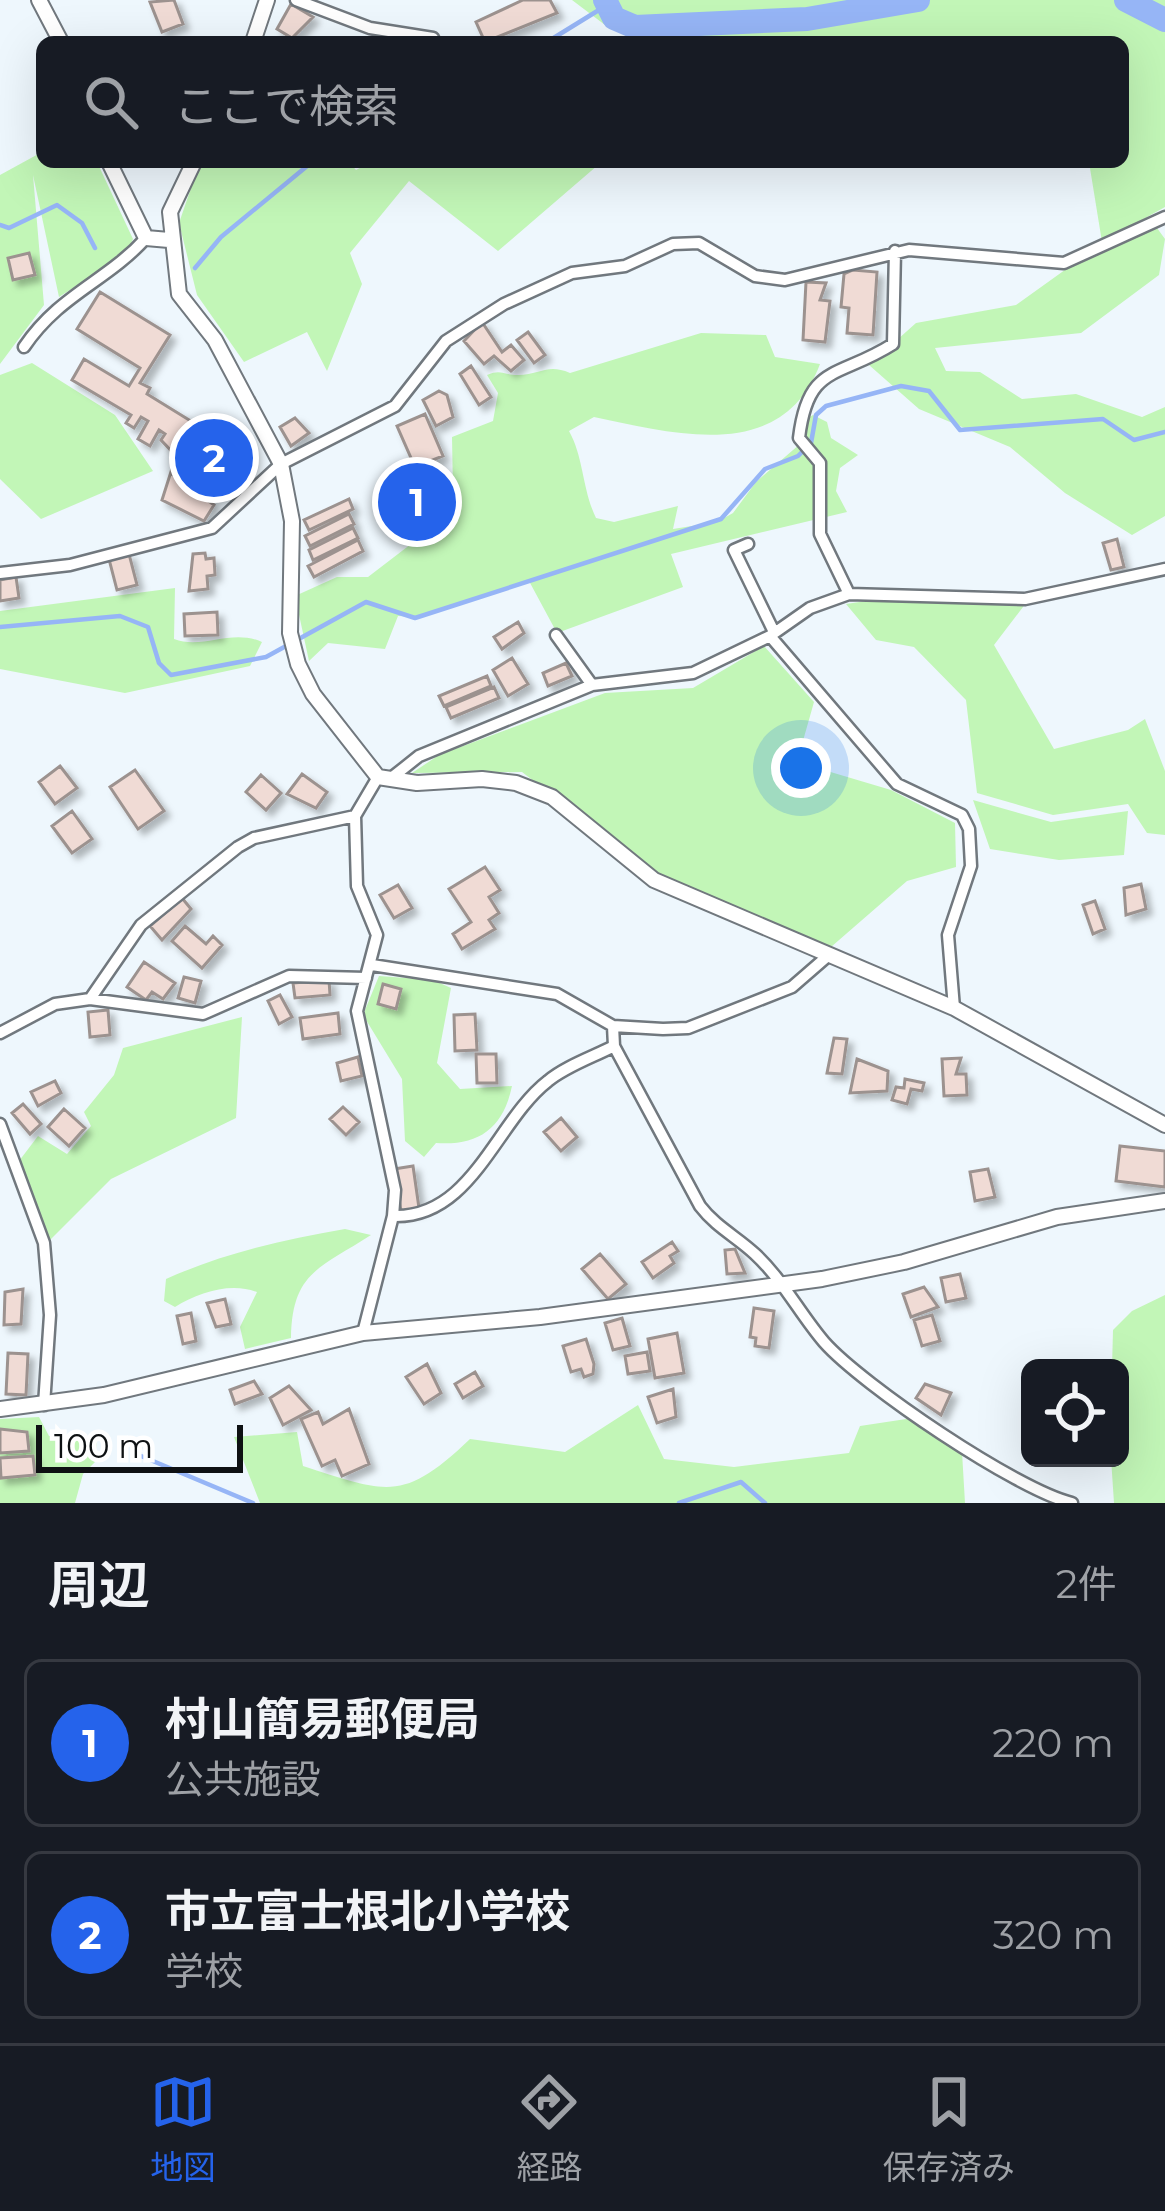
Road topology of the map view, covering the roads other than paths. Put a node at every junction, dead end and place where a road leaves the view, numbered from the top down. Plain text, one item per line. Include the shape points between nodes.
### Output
1 (39, 0) edge
2 (267, 0) edge
3 (296, 0) edge
4 (58, 36) edge
5 (255, 36) edge
6 (420, 36) edge
7 (113, 168) edge
8 (191, 168) edge
9 (1165, 217) edge
10 (146, 238) junction
11 (169, 240) junction
12 (896, 251) junction
13 (24, 347) dead end
14 (281, 464) junction
15 (748, 544) dead end
16 (1165, 569) edge
17 (0, 573) edge
18 (849, 594) junction
19 (772, 634) junction
20 (556, 635) dead end
21 (592, 685) junction
22 (384, 778) junction
23 (356, 816) junction
24 (830, 954) junction
25 (372, 964) junction
26 (366, 978) junction
27 (90, 999) junction
28 (954, 1008) junction
29 (613, 1026) junction
30 (0, 1033) edge
31 (614, 1046) junction
32 (0, 1124) edge
33 (1165, 1125) edge
34 (1165, 1201) edge
35 (394, 1216) junction
36 (783, 1286) junction
37 (363, 1333) junction
38 (44, 1405) junction
39 (0, 1409) edge
40 (1072, 1503) edge

1 - 4 street
2 - 5 street
3 - 6 street via 370,28
7 - 10 street
8 - 11 street via 170,212
9 - 12 street via 1064,263
10 - 11 street
10 - 13 street via 47,314
11 - 14 street via 179,294 215,340
12 - 14 street via 785,280 754,276 699,242 572,273 446,341 395,406
12 - 18 street via 893,344 845,372 825,374 810,389 801,419 799,438 820,463 820,534
14 - 17 street via 212,528 70,565
14 - 22 street via 292,521 290,633 298,664
15 - 19 street via 734,550
16 - 18 street via 1025,599
18 - 19 street
19 - 21 street via 693,673
19 - 28 street via 897,784 962,814 970,829 971,866 948,935
20 - 21 street
21 - 22 street
22 - 23 street
22 - 24 street via 482,779 552,797 654,880
23 - 25 street via 357,886 377,934
23 - 27 street via 238,847 157,909
24 - 28 street
24 - 29 street via 793,987 725,1016 688,1028
25 - 26 street
25 - 29 street via 557,994
26 - 27 street via 289,976 203,1014
26 - 35 street via 357,1011
27 - 30 street via 55,1004
28 - 33 street
29 - 31 street
31 - 35 street via 547,1081 477,1174 414,1216
31 - 36 street via 700,1206
32 - 38 street via 44,1243
34 - 36 street via 1057,1217 904,1262
35 - 37 street
36 - 37 street
36 - 40 street via 841,1358 957,1441
37 - 38 street
38 - 39 street

